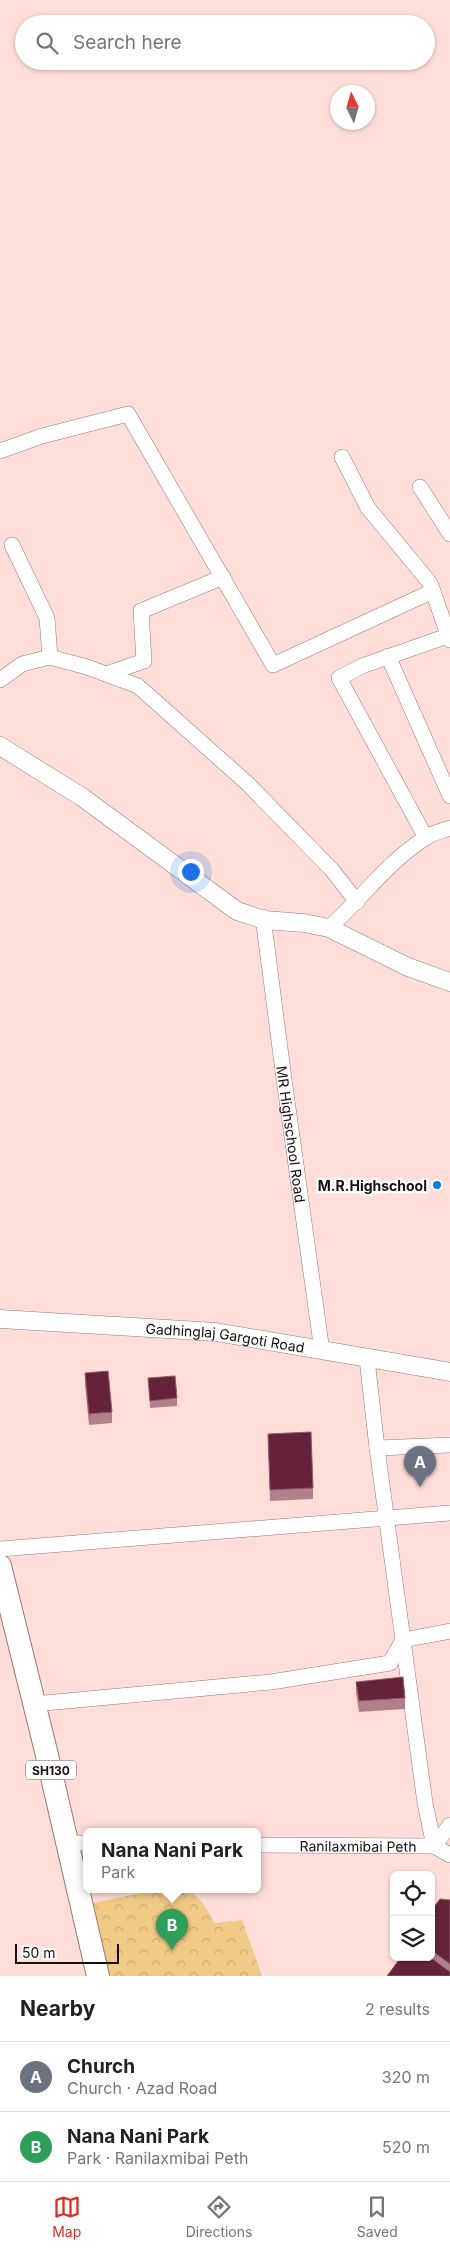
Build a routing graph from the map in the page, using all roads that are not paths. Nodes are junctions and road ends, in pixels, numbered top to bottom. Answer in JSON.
{"nodes":[{"id":1,"x":0,"y":451,"type":"edge"},
{"id":2,"x":342,"y":457,"type":"dead end"},
{"id":3,"x":420,"y":488,"type":"dead end"},
{"id":4,"x":450,"y":534,"type":"edge"},
{"id":5,"x":12,"y":545,"type":"dead end"},
{"id":6,"x":223,"y":577,"type":"junction"},
{"id":7,"x":433,"y":591,"type":"junction"},
{"id":8,"x":444,"y":606,"type":"edge"},
{"id":9,"x":450,"y":637,"type":"edge"},
{"id":10,"x":388,"y":656,"type":"junction"},
{"id":11,"x":50,"y":658,"type":"junction"},
{"id":12,"x":106,"y":674,"type":"junction"},
{"id":13,"x":0,"y":680,"type":"edge"},
{"id":14,"x":0,"y":746,"type":"edge"},
{"id":15,"x":450,"y":796,"type":"edge"},
{"id":16,"x":450,"y":828,"type":"edge"},
{"id":17,"x":426,"y":838,"type":"junction"},
{"id":18,"x":357,"y":902,"type":"junction"},
{"id":19,"x":264,"y":919,"type":"junction"},
{"id":20,"x":329,"y":928,"type":"junction"},
{"id":21,"x":450,"y":982,"type":"edge"},
{"id":22,"x":0,"y":1318,"type":"edge"},
{"id":23,"x":322,"y":1351,"type":"junction"},
{"id":24,"x":368,"y":1359,"type":"junction"},
{"id":25,"x":450,"y":1372,"type":"edge"},
{"id":26,"x":450,"y":1445,"type":"edge"},
{"id":27,"x":377,"y":1448,"type":"junction"},
{"id":28,"x":450,"y":1513,"type":"edge"},
{"id":29,"x":386,"y":1517,"type":"junction"},
{"id":30,"x":0,"y":1550,"type":"edge"},
{"id":31,"x":0,"y":1566,"type":"edge"},
{"id":32,"x":450,"y":1631,"type":"edge"},
{"id":33,"x":403,"y":1640,"type":"junction"},
{"id":34,"x":34,"y":1704,"type":"junction"},
{"id":35,"x":450,"y":1825,"type":"edge"},
{"id":36,"x":77,"y":1843,"type":"edge"},
{"id":37,"x":261,"y":1845,"type":"edge"},
{"id":38,"x":434,"y":1846,"type":"junction"},
{"id":39,"x":450,"y":1855,"type":"edge"},
{"id":40,"x":83,"y":1881,"type":"edge"},
{"id":41,"x":85,"y":1893,"type":"edge"},
{"id":42,"x":98,"y":1976,"type":"edge"}],
"edges":[{"from":1,"to":6,"type":"street"},
{"from":2,"to":7,"type":"street"},
{"from":3,"to":4,"type":"street"},
{"from":5,"to":11,"type":"street"},
{"from":6,"to":7,"type":"street"},
{"from":6,"to":12,"type":"street"},
{"from":7,"to":8,"type":"street"},
{"from":8,"to":9,"type":"street"},
{"from":9,"to":10,"type":"street"},
{"from":10,"to":15,"type":"street"},
{"from":10,"to":17,"type":"street"},
{"from":11,"to":12,"type":"street"},
{"from":11,"to":13,"type":"street"},
{"from":12,"to":18,"type":"street"},
{"from":14,"to":19,"type":"street"},
{"from":16,"to":17,"type":"street"},
{"from":17,"to":18,"type":"street"},
{"from":18,"to":20,"type":"street"},
{"from":19,"to":20,"type":"street"},
{"from":19,"to":23,"type":"street","name":"MR Highschool Road"},
{"from":20,"to":21,"type":"street"},
{"from":22,"to":23,"type":"street","name":"Gadhinglaj Gargoti Road"},
{"from":23,"to":24,"type":"street","name":"Gadhinglaj Gargoti Road"},
{"from":24,"to":25,"type":"street","name":"Gadhinglaj Gargoti Road"},
{"from":24,"to":27,"type":"street"},
{"from":26,"to":27,"type":"street"},
{"from":27,"to":29,"type":"street"},
{"from":28,"to":29,"type":"street"},
{"from":29,"to":30,"type":"street"},
{"from":29,"to":33,"type":"street"},
{"from":31,"to":34,"type":"main road","number":"SH130"},
{"from":32,"to":33,"type":"street"},
{"from":33,"to":34,"type":"street"},
{"from":33,"to":38,"type":"street"},
{"from":34,"to":36,"type":"main road","number":"SH130"},
{"from":35,"to":38,"type":"street","name":"Ranilaxmibai Peth"},
{"from":36,"to":40,"type":"main road","number":"SH130"},
{"from":37,"to":38,"type":"street","name":"Ranilaxmibai Peth"},
{"from":38,"to":39,"type":"street"},
{"from":41,"to":42,"type":"main road","number":"SH130"}]}
